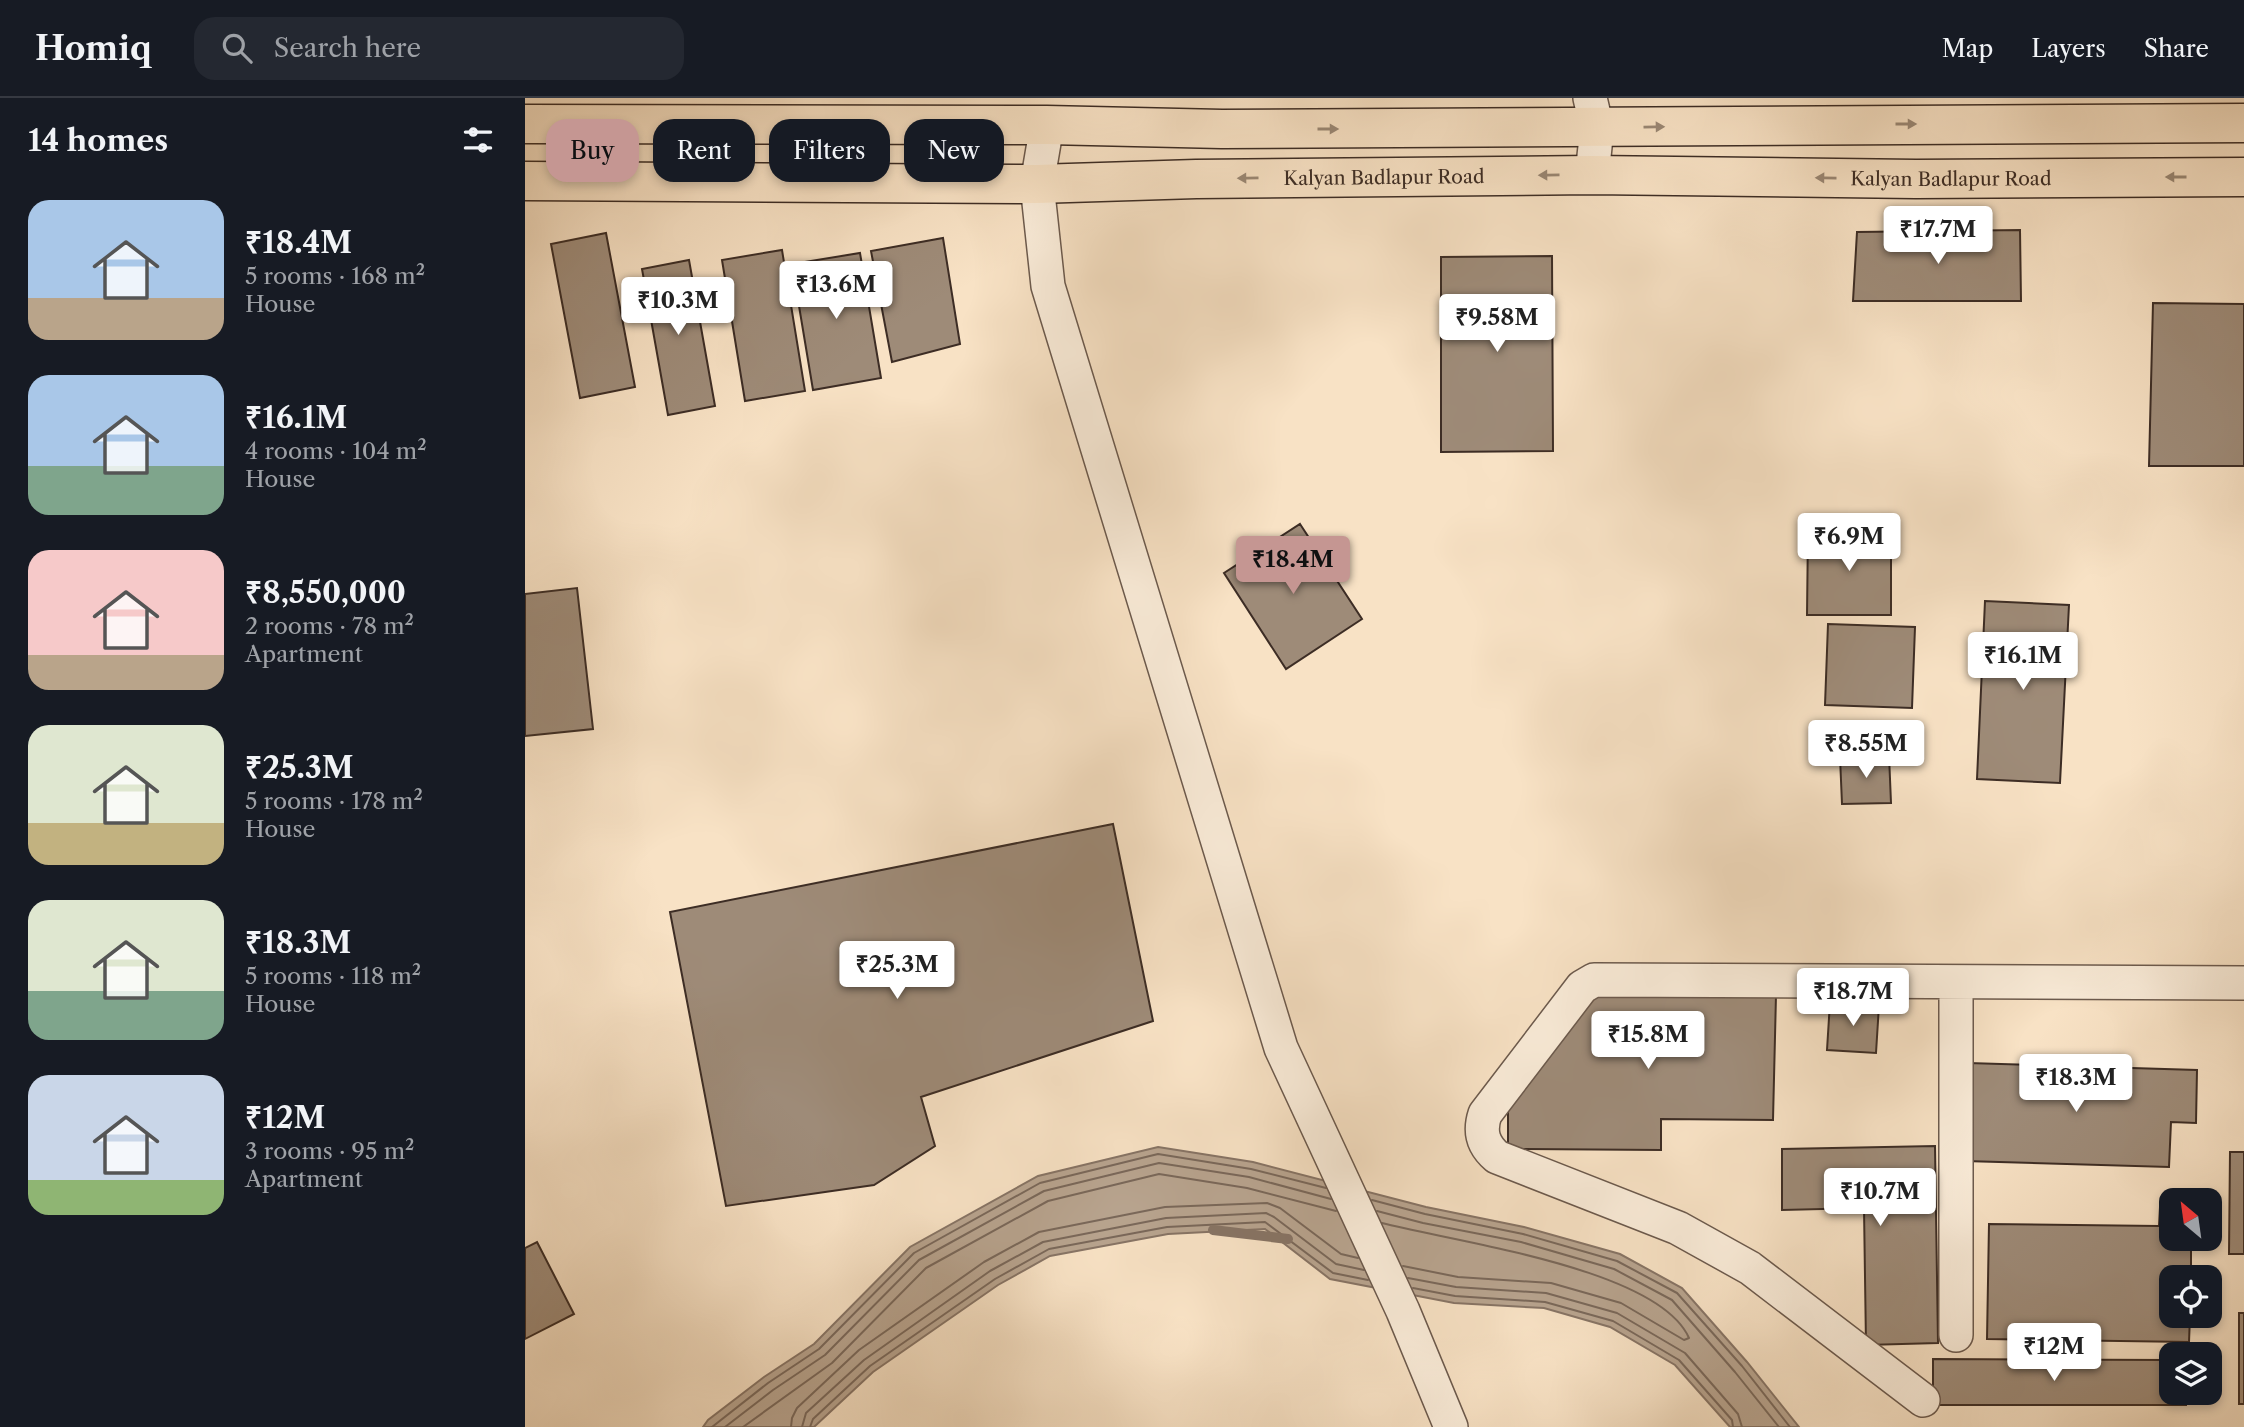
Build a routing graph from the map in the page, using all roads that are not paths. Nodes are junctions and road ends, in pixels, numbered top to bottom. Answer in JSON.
{"nodes":[{"id":1,"x":1593,"y":113,"type":"edge"},
{"id":2,"x":2244,"y":122,"type":"edge"},
{"id":3,"x":525,"y":124,"type":"edge"},
{"id":4,"x":1047,"y":125,"type":"junction"},
{"id":5,"x":1591,"y":175,"type":"junction"},
{"id":6,"x":2244,"y":177,"type":"edge"},
{"id":7,"x":525,"y":181,"type":"edge"},
{"id":8,"x":1037,"y":184,"type":"junction"},
{"id":9,"x":1956,"y":982,"type":"junction"},
{"id":10,"x":2244,"y":983,"type":"edge"},
{"id":11,"x":1956,"y":1335,"type":"dead end"},
{"id":12,"x":1923,"y":1400,"type":"dead end"},
{"id":13,"x":1451,"y":1427,"type":"edge"}],
"edges":[{"from":1,"to":2,"type":"main road","one_way":true},
{"from":4,"to":1,"type":"main road","one_way":true},
{"from":1,"to":5,"type":"street"},
{"from":3,"to":4,"type":"main road"},
{"from":4,"to":8,"type":"street"},
{"from":6,"to":5,"type":"main road","name":"Kalyan Badlapur Road","one_way":true},
{"from":5,"to":8,"type":"main road","name":"Kalyan Badlapur Road","one_way":true},
{"from":7,"to":8,"type":"main road","name":"Kalyan Badlapur Road"},
{"from":8,"to":13,"type":"street"},
{"from":9,"to":10,"type":"street"},
{"from":9,"to":11,"type":"street"},
{"from":9,"to":12,"type":"street"}]}
